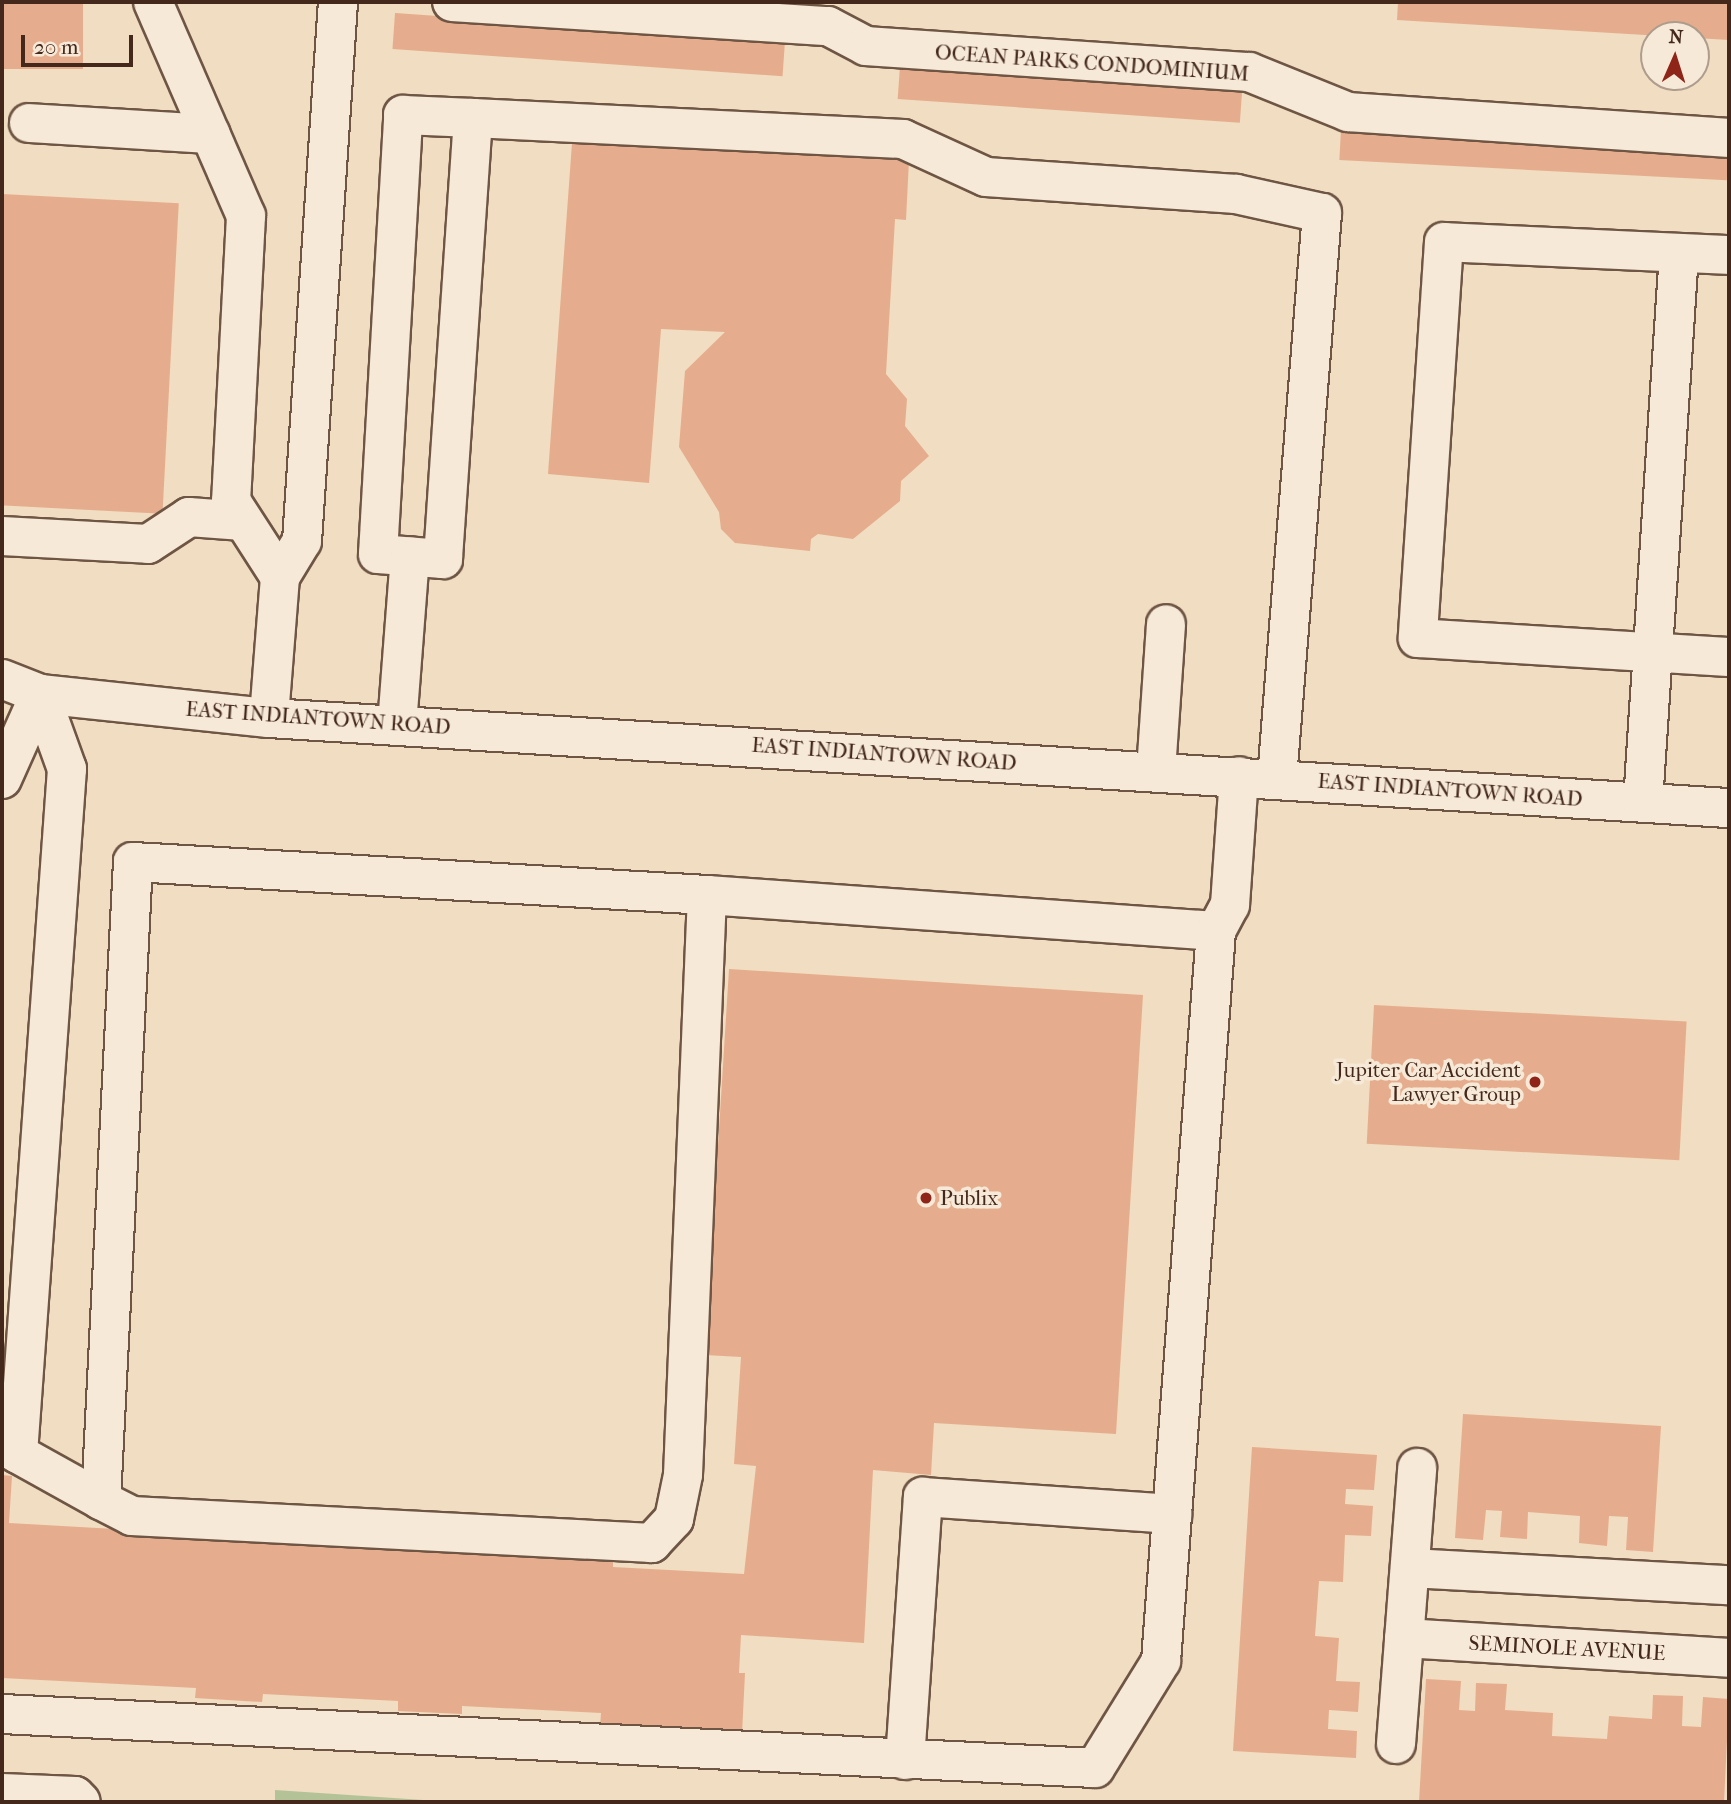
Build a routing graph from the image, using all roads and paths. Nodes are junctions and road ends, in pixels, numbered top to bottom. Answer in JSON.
{"nodes":[{"id":1,"x":153,"y":2,"type":"edge"},
{"id":2,"x":338,"y":2,"type":"edge"},
{"id":3,"x":452,"y":2,"type":"edge"},
{"id":4,"x":473,"y":118,"type":"junction"},
{"id":5,"x":29,"y":123,"type":"dead end"},
{"id":6,"x":211,"y":134,"type":"junction"},
{"id":7,"x":1729,"y":138,"type":"edge"},
{"id":8,"x":1679,"y":253,"type":"junction"},
{"id":9,"x":1729,"y":255,"type":"edge"},
{"id":10,"x":243,"y":521,"type":"junction"},
{"id":11,"x":2,"y":536,"type":"edge"},
{"id":12,"x":410,"y":556,"type":"junction"},
{"id":13,"x":280,"y":577,"type":"junction"},
{"id":14,"x":1166,"y":624,"type":"dead end"},
{"id":15,"x":1653,"y":653,"type":"junction"},
{"id":16,"x":1729,"y":657,"type":"edge"},
{"id":17,"x":2,"y":679,"type":"edge"},
{"id":18,"x":40,"y":694,"type":"junction"},
{"id":19,"x":2,"y":708,"type":"edge"},
{"id":20,"x":269,"y":718,"type":"junction"},
{"id":21,"x":397,"y":724,"type":"junction"},
{"id":22,"x":1156,"y":771,"type":"junction"},
{"id":23,"x":1238,"y":776,"type":"junction"},
{"id":24,"x":2,"y":779,"type":"edge"},
{"id":25,"x":1277,"y":779,"type":"junction"},
{"id":26,"x":1643,"y":802,"type":"junction"},
{"id":27,"x":1729,"y":808,"type":"edge"},
{"id":28,"x":708,"y":895,"type":"junction"},
{"id":29,"x":1216,"y":931,"type":"junction"},
{"id":30,"x":10,"y":1450,"type":"edge"},
{"id":31,"x":1417,"y":1468,"type":"dead end"},
{"id":32,"x":101,"y":1500,"type":"junction"},
{"id":33,"x":1172,"y":1514,"type":"junction"},
{"id":34,"x":1410,"y":1568,"type":"junction"},
{"id":35,"x":1729,"y":1586,"type":"edge"},
{"id":36,"x":1404,"y":1638,"type":"junction"},
{"id":37,"x":1729,"y":1658,"type":"edge"},
{"id":38,"x":2,"y":1714,"type":"edge"},
{"id":39,"x":1396,"y":1744,"type":"dead end"},
{"id":40,"x":905,"y":1760,"type":"junction"},
{"id":41,"x":2,"y":1793,"type":"edge"},
{"id":42,"x":81,"y":1802,"type":"edge"}],
"edges":[{"from":1,"to":6,"type":"street"},
{"from":2,"to":13,"type":"street"},
{"from":3,"to":7,"type":"street","name":"OCEAN PARKS CONDOMINIUM"},
{"from":4,"to":12,"type":"street"},
{"from":4,"to":12,"type":"street"},
{"from":4,"to":25,"type":"street"},
{"from":5,"to":6,"type":"street"},
{"from":6,"to":10,"type":"street"},
{"from":8,"to":9,"type":"street"},
{"from":8,"to":15,"type":"street"},
{"from":8,"to":15,"type":"street"},
{"from":10,"to":11,"type":"street"},
{"from":10,"to":13,"type":"street"},
{"from":12,"to":21,"type":"street"},
{"from":13,"to":20,"type":"street"},
{"from":14,"to":22,"type":"street"},
{"from":15,"to":16,"type":"street"},
{"from":15,"to":26,"type":"street"},
{"from":17,"to":18,"type":"street","name":"EAST INDIANTOWN ROAD"},
{"from":18,"to":19,"type":"street","name":"EAST INDIANTOWN ROAD"},
{"from":18,"to":20,"type":"street","name":"EAST INDIANTOWN ROAD"},
{"from":18,"to":24,"type":"street"},
{"from":18,"to":30,"type":"street"},
{"from":20,"to":21,"type":"street","name":"EAST INDIANTOWN ROAD"},
{"from":21,"to":22,"type":"street","name":"EAST INDIANTOWN ROAD"},
{"from":22,"to":23,"type":"street","name":"EAST INDIANTOWN ROAD"},
{"from":23,"to":25,"type":"street","name":"EAST INDIANTOWN ROAD"},
{"from":23,"to":29,"type":"street"},
{"from":25,"to":26,"type":"street","name":"EAST INDIANTOWN ROAD"},
{"from":26,"to":27,"type":"street","name":"EAST INDIANTOWN ROAD"},
{"from":28,"to":29,"type":"street"},
{"from":28,"to":32,"type":"street"},
{"from":28,"to":32,"type":"street"},
{"from":29,"to":33,"type":"street"},
{"from":30,"to":32,"type":"street"},
{"from":31,"to":34,"type":"street"},
{"from":33,"to":40,"type":"street"},
{"from":33,"to":40,"type":"street"},
{"from":34,"to":35,"type":"street"},
{"from":34,"to":36,"type":"street"},
{"from":36,"to":37,"type":"street","name":"SEMINOLE AVENUE"},
{"from":36,"to":39,"type":"street"},
{"from":38,"to":40,"type":"street"},
{"from":41,"to":42,"type":"street"}]}
